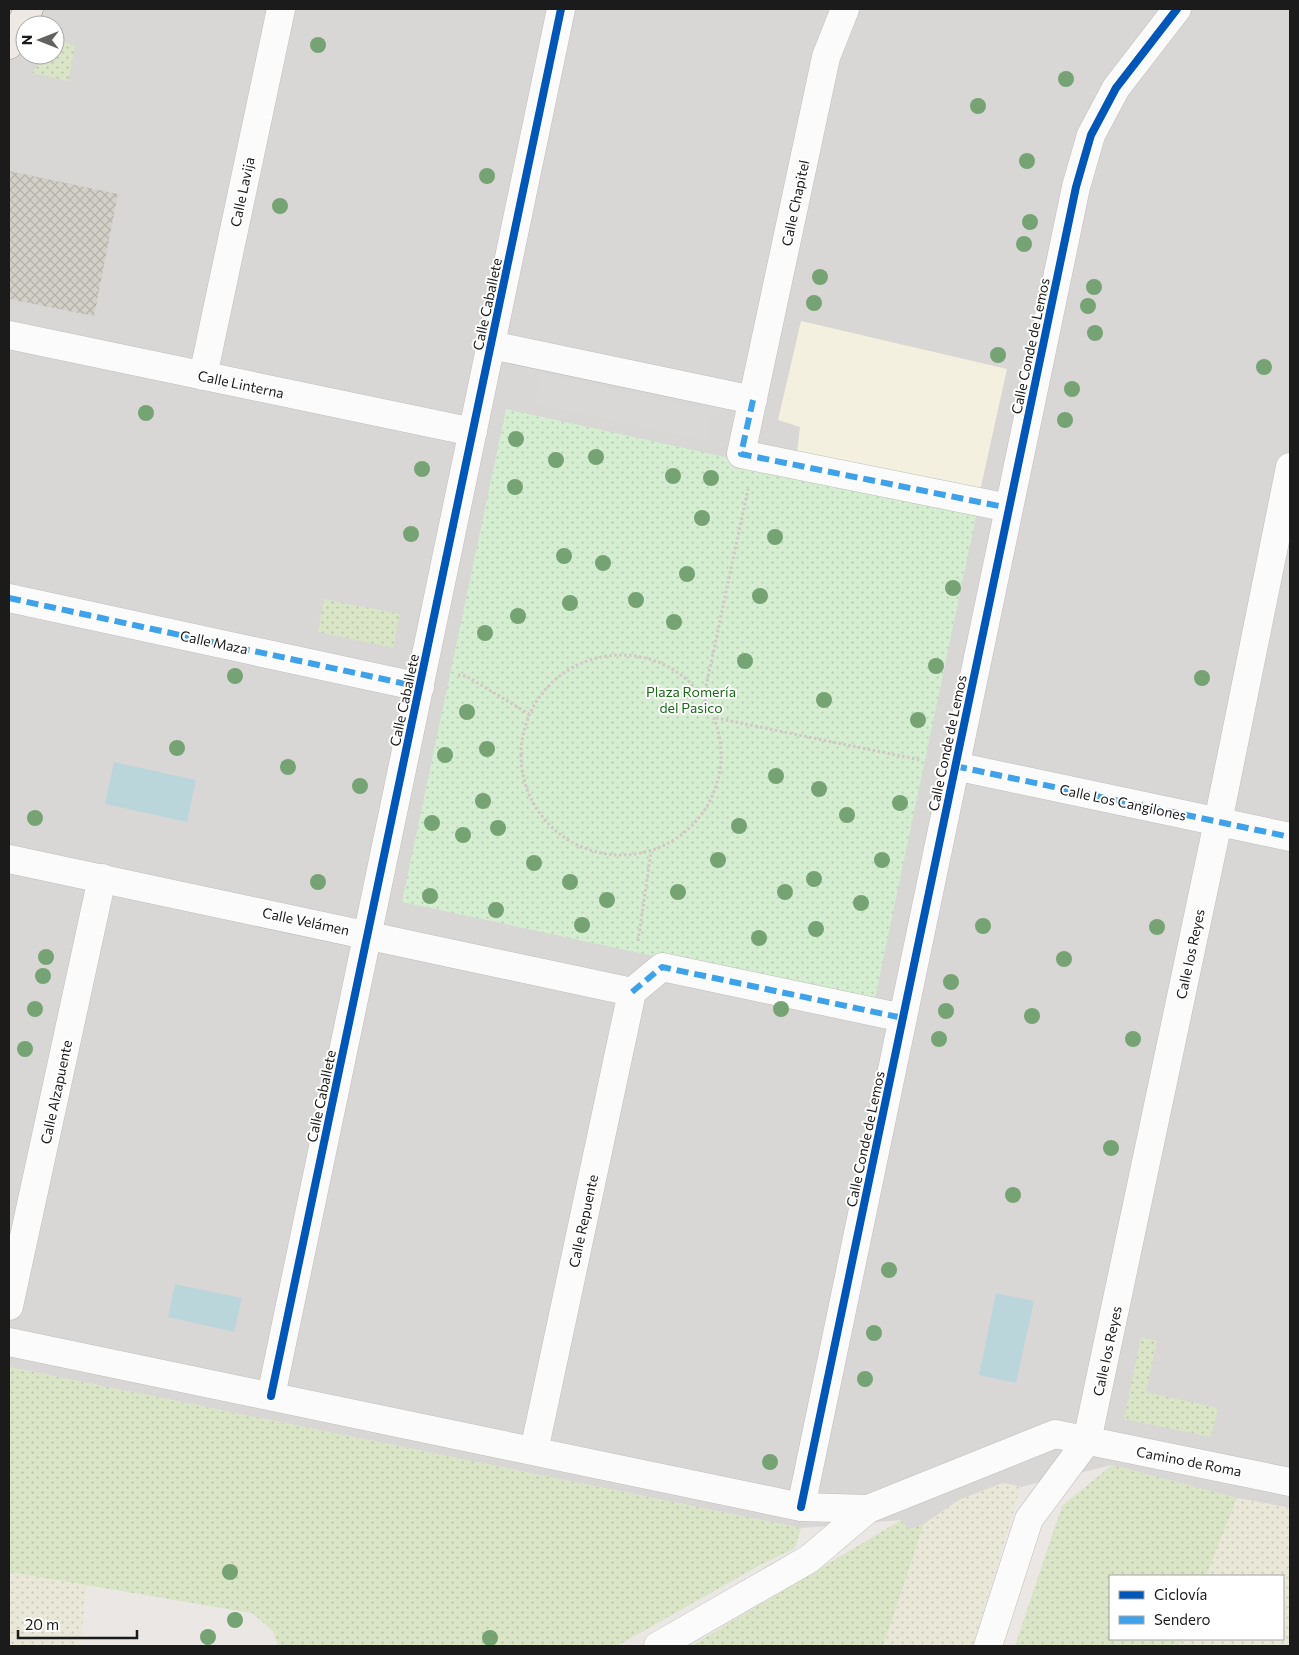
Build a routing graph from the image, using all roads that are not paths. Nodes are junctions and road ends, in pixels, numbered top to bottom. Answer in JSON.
{"nodes":[{"id":1,"x":29,"y":9,"type":"edge"},
{"id":2,"x":281,"y":9,"type":"edge"},
{"id":3,"x":561,"y":9,"type":"edge"},
{"id":4,"x":845,"y":9,"type":"edge"},
{"id":5,"x":1177,"y":9,"type":"edge"},
{"id":6,"x":9,"y":45,"type":"edge"},
{"id":7,"x":9,"y":335,"type":"edge"},
{"id":8,"x":491,"y":345,"type":"junction"},
{"id":9,"x":203,"y":376,"type":"junction"},
{"id":10,"x":753,"y":400,"type":"junction"},
{"id":11,"x":473,"y":432,"type":"junction"},
{"id":12,"x":1290,"y":468,"type":"edge"},
{"id":13,"x":1009,"y":508,"type":"junction"},
{"id":14,"x":9,"y":598,"type":"edge"},
{"id":15,"x":420,"y":687,"type":"junction"},
{"id":16,"x":955,"y":766,"type":"junction"},
{"id":17,"x":1218,"y":822,"type":"junction"},
{"id":18,"x":1290,"y":837,"type":"edge"},
{"id":19,"x":9,"y":859,"type":"edge"},
{"id":20,"x":102,"y":878,"type":"junction"},
{"id":21,"x":368,"y":934,"type":"junction"},
{"id":22,"x":632,"y":992,"type":"junction"},
{"id":23,"x":903,"y":1018,"type":"junction"},
{"id":24,"x":9,"y":1306,"type":"edge"},
{"id":25,"x":9,"y":1342,"type":"edge"},
{"id":26,"x":271,"y":1396,"type":"junction"},
{"id":27,"x":1088,"y":1441,"type":"junction"},
{"id":28,"x":534,"y":1451,"type":"junction"},
{"id":29,"x":1290,"y":1482,"type":"edge"},
{"id":30,"x":801,"y":1507,"type":"junction"},
{"id":31,"x":868,"y":1509,"type":"junction"},
{"id":32,"x":658,"y":1646,"type":"edge"},
{"id":33,"x":988,"y":1646,"type":"edge"}],
"edges":[{"from":1,"to":6,"type":"main road"},
{"from":2,"to":9,"type":"street","name":"Calle Lavija"},
{"from":3,"to":8,"type":"street","name":"Calle Caballete"},
{"from":4,"to":10,"type":"street","name":"Calle Chapitel"},
{"from":5,"to":13,"type":"street","name":"Calle Conde de Lemos"},
{"from":7,"to":9,"type":"street","name":"Calle Linterna"},
{"from":8,"to":10,"type":"street"},
{"from":8,"to":11,"type":"street","name":"Calle Caballete"},
{"from":9,"to":11,"type":"street","name":"Calle Linterna"},
{"from":10,"to":13,"type":"street","name":"Calle Chapitel"},
{"from":11,"to":15,"type":"street","name":"Calle Caballete"},
{"from":12,"to":17,"type":"street","name":"Calle los Reyes"},
{"from":13,"to":16,"type":"street","name":"Calle Conde de Lemos"},
{"from":14,"to":15,"type":"street","name":"Calle Maza"},
{"from":15,"to":21,"type":"street","name":"Calle Caballete"},
{"from":16,"to":17,"type":"street","name":"Calle Los Cangilones"},
{"from":16,"to":23,"type":"street","name":"Calle Conde de Lemos"},
{"from":17,"to":18,"type":"street","name":"Calle Los Cangilones"},
{"from":17,"to":27,"type":"street","name":"Calle los Reyes"},
{"from":19,"to":20,"type":"street","name":"Calle Velámen"},
{"from":20,"to":21,"type":"street","name":"Calle Velámen"},
{"from":20,"to":24,"type":"street","name":"Calle Alzapuente"},
{"from":21,"to":22,"type":"street","name":"Calle Velámen"},
{"from":21,"to":26,"type":"street","name":"Calle Caballete"},
{"from":22,"to":23,"type":"street"},
{"from":22,"to":28,"type":"street","name":"Calle Repuente"},
{"from":23,"to":30,"type":"street","name":"Calle Conde de Lemos"},
{"from":25,"to":26,"type":"street"},
{"from":26,"to":28,"type":"street"},
{"from":27,"to":29,"type":"street","name":"Camino de Roma"},
{"from":27,"to":31,"type":"street","name":"Camino de Roma"},
{"from":27,"to":33,"type":"street"},
{"from":28,"to":30,"type":"street"},
{"from":30,"to":31,"type":"street"},
{"from":31,"to":32,"type":"street"}]}
